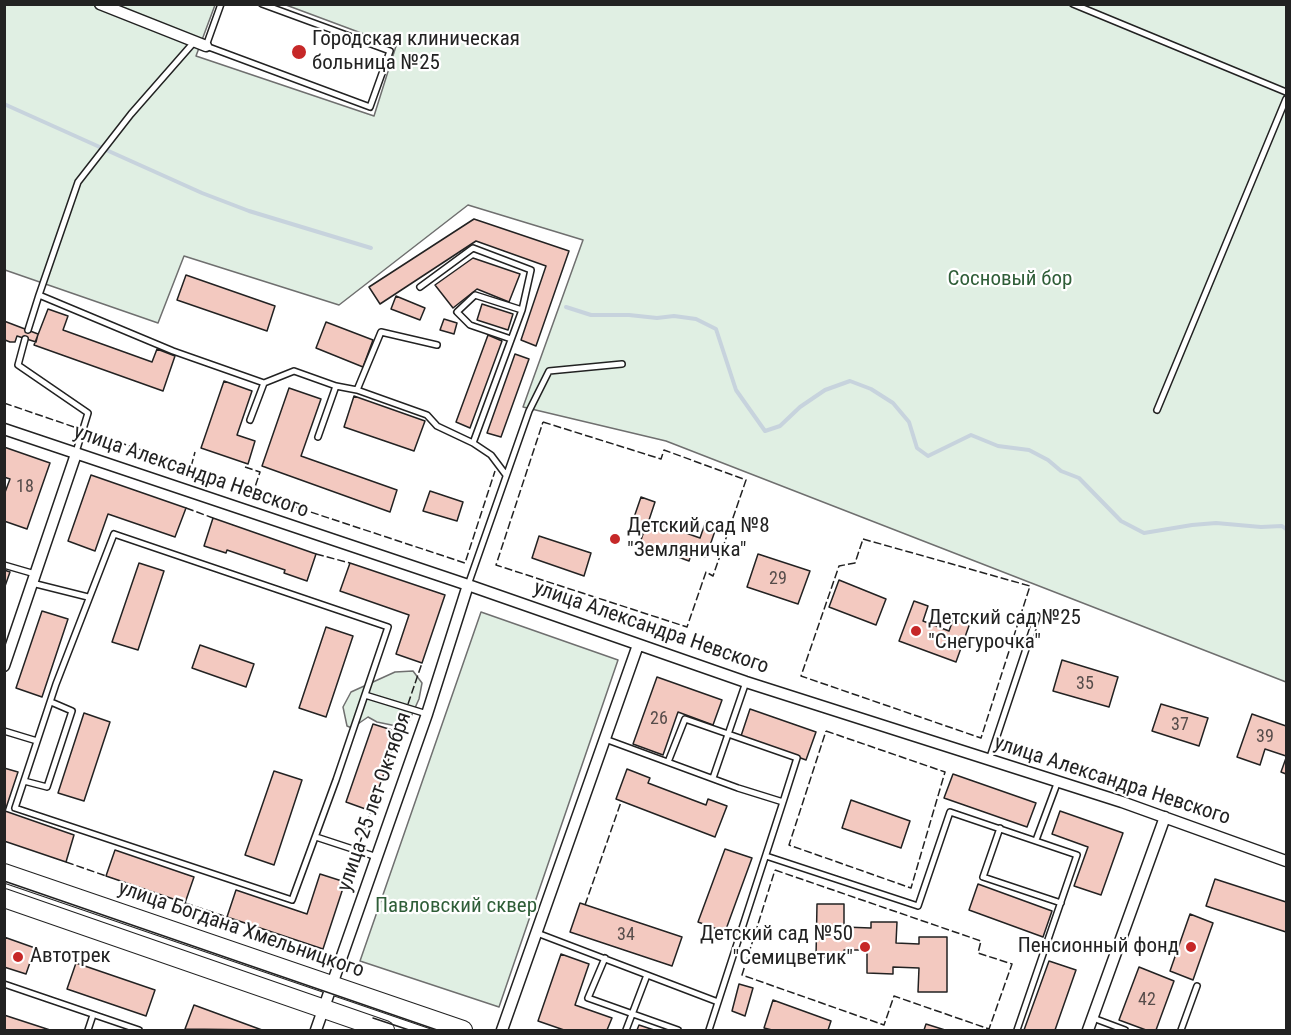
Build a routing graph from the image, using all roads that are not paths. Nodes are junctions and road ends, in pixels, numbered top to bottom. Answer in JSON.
{"nodes":[{"id":1,"x":100,"y":4,"type":"edge"},
{"id":2,"x":221,"y":4,"type":"edge"},
{"id":3,"x":262,"y":4,"type":"edge"},
{"id":4,"x":1073,"y":4,"type":"edge"},
{"id":5,"x":195,"y":41,"type":"junction"},
{"id":6,"x":206,"y":46,"type":"junction"},
{"id":7,"x":1287,"y":92,"type":"edge"},
{"id":8,"x":1287,"y":99,"type":"edge"},
{"id":9,"x":420,"y":287,"type":"dead end"},
{"id":10,"x":39,"y":295,"type":"junction"},
{"id":11,"x":522,"y":310,"type":"junction"},
{"id":12,"x":28,"y":330,"type":"dead end"},
{"id":13,"x":25,"y":339,"type":"dead end"},
{"id":14,"x":511,"y":339,"type":"junction"},
{"id":15,"x":436,"y":345,"type":"dead end"},
{"id":16,"x":622,"y":364,"type":"dead end"},
{"id":17,"x":264,"y":383,"type":"junction"},
{"id":18,"x":336,"y":386,"type":"junction"},
{"id":19,"x":357,"y":390,"type":"junction"},
{"id":20,"x":1157,"y":410,"type":"dead end"},
{"id":21,"x":250,"y":420,"type":"dead end"},
{"id":22,"x":4,"y":429,"type":"edge"},
{"id":23,"x":318,"y":437,"type":"dead end"},
{"id":24,"x":473,"y":443,"type":"junction"},
{"id":25,"x":76,"y":454,"type":"junction"},
{"id":26,"x":507,"y":475,"type":"junction"},
{"id":27,"x":4,"y":565,"type":"edge"},
{"id":28,"x":34,"y":579,"type":"junction"},
{"id":29,"x":468,"y":585,"type":"junction"},
{"id":30,"x":88,"y":597,"type":"junction"},
{"id":31,"x":1037,"y":616,"type":"dead end"},
{"id":32,"x":638,"y":645,"type":"junction"},
{"id":33,"x":4,"y":666,"type":"edge"},
{"id":34,"x":746,"y":682,"type":"junction"},
{"id":35,"x":364,"y":695,"type":"junction"},
{"id":36,"x":51,"y":702,"type":"junction"},
{"id":37,"x":427,"y":714,"type":"junction"},
{"id":38,"x":4,"y":731,"type":"edge"},
{"id":39,"x":728,"y":734,"type":"junction"},
{"id":40,"x":604,"y":738,"type":"junction"},
{"id":41,"x":36,"y":741,"type":"junction"},
{"id":42,"x":988,"y":760,"type":"junction"},
{"id":43,"x":668,"y":762,"type":"junction"},
{"id":44,"x":713,"y":778,"type":"junction"},
{"id":45,"x":24,"y":781,"type":"junction"},
{"id":46,"x":1058,"y":781,"type":"junction"},
{"id":47,"x":783,"y":802,"type":"junction"},
{"id":48,"x":1165,"y":817,"type":"junction"},
{"id":49,"x":1000,"y":828,"type":"junction"},
{"id":50,"x":316,"y":837,"type":"junction"},
{"id":51,"x":1036,"y":840,"type":"junction"},
{"id":52,"x":766,"y":856,"type":"junction"},
{"id":53,"x":377,"y":857,"type":"junction"},
{"id":54,"x":1287,"y":861,"type":"edge"},
{"id":55,"x":4,"y":873,"type":"edge"},
{"id":56,"x":4,"y":898,"type":"edge"},
{"id":57,"x":1061,"y":903,"type":"junction"},
{"id":58,"x":536,"y":932,"type":"junction"},
{"id":59,"x":605,"y":958,"type":"junction"},
{"id":60,"x":647,"y":975,"type":"junction"},
{"id":61,"x":4,"y":984,"type":"edge"},
{"id":62,"x":331,"y":985,"type":"junction"},
{"id":63,"x":1197,"y":986,"type":"dead end"},
{"id":64,"x":718,"y":1002,"type":"junction"},
{"id":65,"x":323,"y":1009,"type":"junction"},
{"id":66,"x":632,"y":1014,"type":"junction"},
{"id":67,"x":93,"y":1015,"type":"junction"},
{"id":68,"x":1092,"y":1018,"type":"junction"},
{"id":69,"x":88,"y":1030,"type":"edge"},
{"id":70,"x":139,"y":1030,"type":"edge"},
{"id":71,"x":316,"y":1030,"type":"edge"},
{"id":72,"x":385,"y":1030,"type":"edge"},
{"id":73,"x":463,"y":1030,"type":"edge"},
{"id":74,"x":502,"y":1030,"type":"edge"},
{"id":75,"x":626,"y":1030,"type":"edge"},
{"id":76,"x":678,"y":1030,"type":"edge"},
{"id":77,"x":709,"y":1030,"type":"edge"},
{"id":78,"x":1017,"y":1030,"type":"edge"},
{"id":79,"x":1088,"y":1030,"type":"edge"},
{"id":80,"x":1125,"y":1030,"type":"edge"},
{"id":81,"x":1181,"y":1030,"type":"edge"}],
"edges":[{"from":1,"to":5,"type":"street"},
{"from":2,"to":6,"type":"lane"},
{"from":3,"to":6,"type":"lane"},
{"from":4,"to":7,"type":"lane"},
{"from":5,"to":6,"type":"street"},
{"from":5,"to":10,"type":"lane"},
{"from":8,"to":20,"type":"lane"},
{"from":9,"to":11,"type":"lane"},
{"from":10,"to":12,"type":"lane"},
{"from":10,"to":17,"type":"lane"},
{"from":11,"to":14,"type":"lane"},
{"from":11,"to":14,"type":"lane"},
{"from":13,"to":25,"type":"lane"},
{"from":14,"to":24,"type":"lane"},
{"from":15,"to":19,"type":"lane"},
{"from":16,"to":26,"type":"lane"},
{"from":17,"to":18,"type":"lane"},
{"from":17,"to":21,"type":"lane"},
{"from":18,"to":19,"type":"lane"},
{"from":18,"to":23,"type":"lane"},
{"from":19,"to":24,"type":"lane"},
{"from":22,"to":25,"type":"street","name":"улица Александра Невского"},
{"from":24,"to":26,"type":"lane"},
{"from":25,"to":28,"type":"street"},
{"from":25,"to":29,"type":"street","name":"улица Александра Невского"},
{"from":26,"to":29,"type":"lane"},
{"from":27,"to":28,"type":"lane"},
{"from":28,"to":30,"type":"lane"},
{"from":28,"to":33,"type":"street"},
{"from":29,"to":32,"type":"street","name":"улица Александра Невского"},
{"from":29,"to":37,"type":"street","name":"улица 25 лет Октября"},
{"from":30,"to":35,"type":"lane"},
{"from":30,"to":36,"type":"lane"},
{"from":31,"to":42,"type":"lane"},
{"from":32,"to":34,"type":"street","name":"улица Александра Невского"},
{"from":32,"to":40,"type":"street"},
{"from":34,"to":39,"type":"lane"},
{"from":34,"to":42,"type":"street","name":"улица Александра Невского"},
{"from":35,"to":37,"type":"lane"},
{"from":35,"to":50,"type":"lane"},
{"from":36,"to":41,"type":"lane"},
{"from":36,"to":45,"type":"lane"},
{"from":37,"to":53,"type":"street","name":"улица 25 лет Октября"},
{"from":38,"to":41,"type":"lane"},
{"from":39,"to":43,"type":"lane"},
{"from":39,"to":44,"type":"lane"},
{"from":39,"to":47,"type":"lane"},
{"from":40,"to":43,"type":"lane"},
{"from":40,"to":58,"type":"street"},
{"from":41,"to":45,"type":"lane"},
{"from":42,"to":46,"type":"street","name":"улица Александра Невского"},
{"from":43,"to":44,"type":"lane"},
{"from":44,"to":47,"type":"lane"},
{"from":45,"to":50,"type":"lane"},
{"from":46,"to":48,"type":"street","name":"улица Александра Невского"},
{"from":46,"to":51,"type":"lane"},
{"from":47,"to":52,"type":"lane"},
{"from":48,"to":54,"type":"street","name":"улица Александра Невского"},
{"from":48,"to":68,"type":"street"},
{"from":49,"to":51,"type":"lane"},
{"from":49,"to":52,"type":"lane"},
{"from":49,"to":57,"type":"lane"},
{"from":50,"to":53,"type":"lane"},
{"from":51,"to":57,"type":"lane"},
{"from":52,"to":64,"type":"lane"},
{"from":53,"to":62,"type":"street","name":"улица 25 лет Октября"},
{"from":55,"to":62,"type":"highway","name":"улица Богдана Хмельницкого"},
{"from":56,"to":65,"type":"highway"},
{"from":57,"to":78,"type":"lane"},
{"from":58,"to":59,"type":"lane"},
{"from":58,"to":74,"type":"street"},
{"from":59,"to":60,"type":"lane"},
{"from":59,"to":66,"type":"lane"},
{"from":60,"to":64,"type":"lane"},
{"from":60,"to":66,"type":"lane"},
{"from":61,"to":67,"type":"lane"},
{"from":62,"to":65,"type":"street","name":"улица 25 лет Октября"},
{"from":62,"to":73,"type":"highway","name":"улица Богдана Хмельницкого"},
{"from":63,"to":81,"type":"lane"},
{"from":64,"to":77,"type":"lane"},
{"from":65,"to":71,"type":"street","name":"улица 25 лет Октября"},
{"from":65,"to":72,"type":"highway"},
{"from":66,"to":75,"type":"lane"},
{"from":66,"to":76,"type":"lane"},
{"from":67,"to":69,"type":"lane"},
{"from":67,"to":70,"type":"lane"},
{"from":68,"to":79,"type":"street"},
{"from":68,"to":80,"type":"lane"}]}
